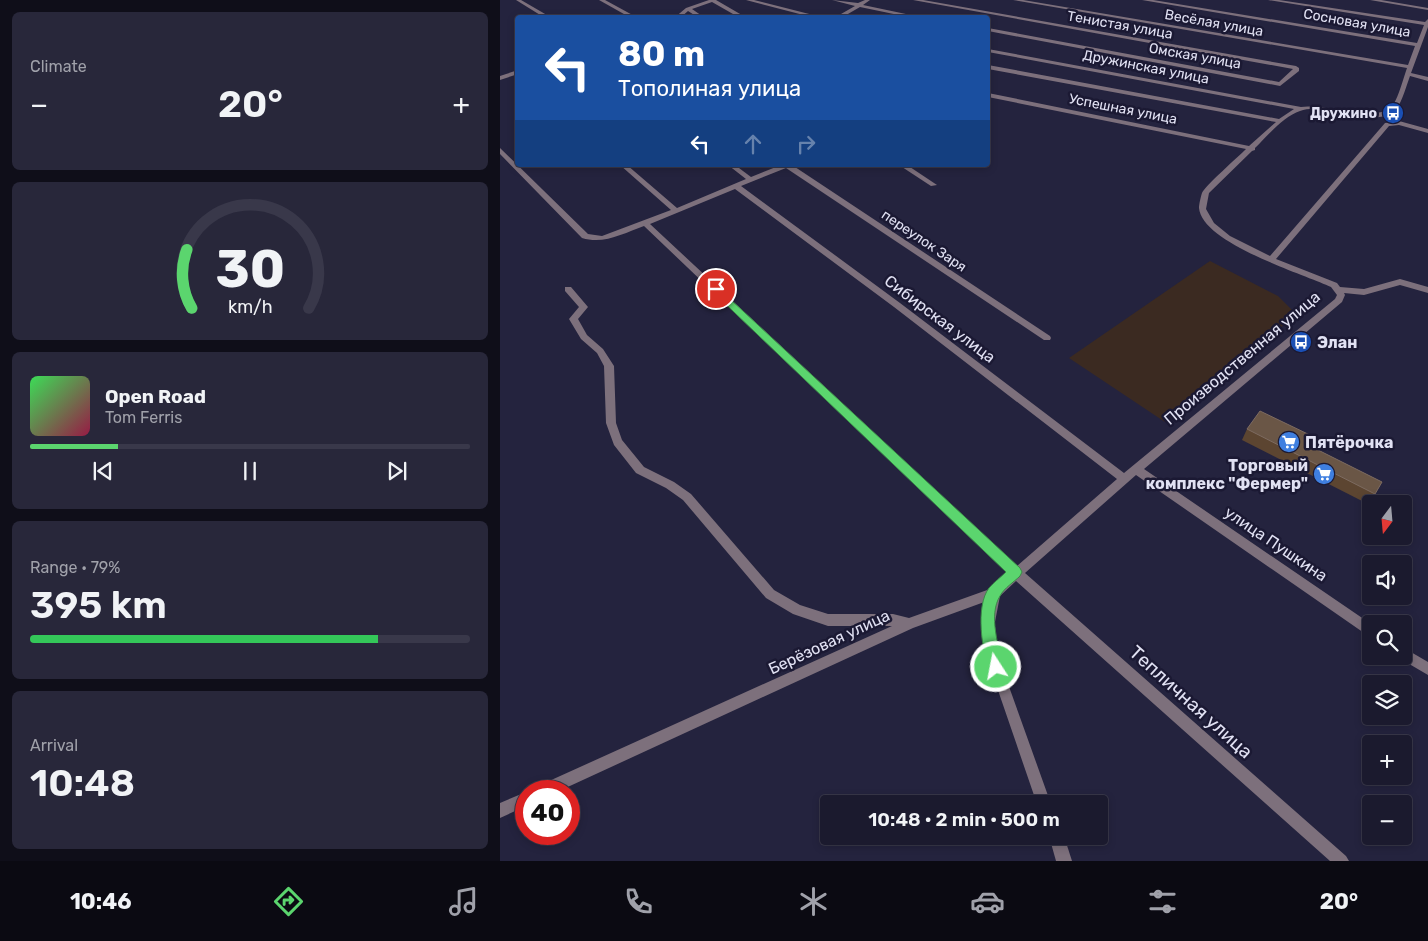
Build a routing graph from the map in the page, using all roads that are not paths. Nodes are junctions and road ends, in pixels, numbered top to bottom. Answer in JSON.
{"nodes":[{"id":1,"x":518,"y":0,"type":"edge"},
{"id":2,"x":601,"y":0,"type":"edge"},
{"id":3,"x":714,"y":0,"type":"edge"},
{"id":4,"x":748,"y":0,"type":"edge"},
{"id":5,"x":834,"y":0,"type":"edge"},
{"id":6,"x":868,"y":0,"type":"edge"},
{"id":7,"x":915,"y":0,"type":"edge"},
{"id":8,"x":1015,"y":0,"type":"edge"},
{"id":9,"x":1144,"y":0,"type":"edge"},
{"id":10,"x":1270,"y":0,"type":"edge"},
{"id":11,"x":1372,"y":0,"type":"edge"},
{"id":12,"x":858,"y":5,"type":"junction"},
{"id":13,"x":688,"y":9,"type":"junction"},
{"id":14,"x":1428,"y":9,"type":"edge"},
{"id":15,"x":545,"y":15,"type":"edge"},
{"id":16,"x":630,"y":15,"type":"edge"},
{"id":17,"x":680,"y":15,"type":"edge"},
{"id":18,"x":698,"y":15,"type":"edge"},
{"id":19,"x":740,"y":15,"type":"edge"},
{"id":20,"x":811,"y":15,"type":"edge"},
{"id":21,"x":841,"y":15,"type":"edge"},
{"id":22,"x":908,"y":15,"type":"edge"},
{"id":23,"x":1427,"y":22,"type":"edge"},
{"id":24,"x":990,"y":29,"type":"edge"},
{"id":25,"x":1418,"y":45,"type":"junction"},
{"id":26,"x":990,"y":50,"type":"edge"},
{"id":27,"x":990,"y":67,"type":"edge"},
{"id":28,"x":1409,"y":71,"type":"junction"},
{"id":29,"x":515,"y":73,"type":"edge"},
{"id":30,"x":500,"y":78,"type":"edge"},
{"id":31,"x":1428,"y":79,"type":"edge"},
{"id":32,"x":1280,"y":84,"type":"junction"},
{"id":33,"x":990,"y":95,"type":"edge"},
{"id":34,"x":1284,"y":99,"type":"junction"},
{"id":35,"x":1299,"y":108,"type":"junction"},
{"id":36,"x":1281,"y":121,"type":"junction"},
{"id":37,"x":1428,"y":130,"type":"edge"},
{"id":38,"x":1253,"y":148,"type":"junction"},
{"id":39,"x":500,"y":150,"type":"edge"},
{"id":40,"x":515,"y":165,"type":"edge"},
{"id":41,"x":517,"y":167,"type":"edge"},
{"id":42,"x":625,"y":167,"type":"edge"},
{"id":43,"x":734,"y":167,"type":"edge"},
{"id":44,"x":782,"y":167,"type":"edge"},
{"id":45,"x":790,"y":167,"type":"edge"},
{"id":46,"x":905,"y":167,"type":"edge"},
{"id":47,"x":751,"y":180,"type":"junction"},
{"id":48,"x":933,"y":185,"type":"dead end"},
{"id":49,"x":736,"y":186,"type":"junction"},
{"id":50,"x":675,"y":210,"type":"junction"},
{"id":51,"x":645,"y":223,"type":"junction"},
{"id":52,"x":1272,"y":259,"type":"junction"},
{"id":53,"x":1428,"y":280,"type":"edge"},
{"id":54,"x":568,"y":289,"type":"dead end"},
{"id":55,"x":1426,"y":289,"type":"edge"},
{"id":56,"x":1339,"y":290,"type":"junction"},
{"id":57,"x":1047,"y":338,"type":"dead end"},
{"id":58,"x":1136,"y":469,"type":"junction"},
{"id":59,"x":1124,"y":479,"type":"junction"},
{"id":60,"x":1015,"y":572,"type":"junction"},
{"id":61,"x":994,"y":593,"type":"junction"},
{"id":62,"x":909,"y":624,"type":"junction"},
{"id":63,"x":1362,"y":624,"type":"edge"},
{"id":64,"x":1412,"y":659,"type":"edge"},
{"id":65,"x":1428,"y":669,"type":"edge"},
{"id":66,"x":568,"y":780,"type":"edge"},
{"id":67,"x":1041,"y":795,"type":"edge"},
{"id":68,"x":515,"y":804,"type":"edge"},
{"id":69,"x":500,"y":811,"type":"edge"},
{"id":70,"x":1059,"y":845,"type":"edge"},
{"id":71,"x":1064,"y":861,"type":"edge"},
{"id":72,"x":1341,"y":861,"type":"edge"}],
"edges":[{"from":1,"to":15,"type":"street"},
{"from":2,"to":16,"type":"street"},
{"from":3,"to":13,"type":"street"},
{"from":3,"to":19,"type":"street"},
{"from":4,"to":20,"type":"street"},
{"from":5,"to":12,"type":"street"},
{"from":6,"to":12,"type":"street"},
{"from":7,"to":32,"type":"street","name":"Тенистая улица"},
{"from":8,"to":28,"type":"street","name":"Весёлая улица"},
{"from":9,"to":25,"type":"street","name":"Сосновая улица"},
{"from":10,"to":23,"type":"street"},
{"from":11,"to":14,"type":"street"},
{"from":12,"to":21,"type":"street"},
{"from":12,"to":22,"type":"street"},
{"from":13,"to":17,"type":"street"},
{"from":13,"to":18,"type":"street"},
{"from":23,"to":25,"type":"street"},
{"from":24,"to":32,"type":"street","name":"Омская улица"},
{"from":25,"to":28,"type":"street"},
{"from":26,"to":34,"type":"street","name":"Дружинская улица"},
{"from":27,"to":36,"type":"street"},
{"from":28,"to":31,"type":"street","name":"Весёлая улица"},
{"from":28,"to":35,"type":"street"},
{"from":29,"to":30,"type":"street"},
{"from":32,"to":34,"type":"street"},
{"from":33,"to":38,"type":"street","name":"Успешная улица"},
{"from":34,"to":35,"type":"street","name":"Дружинская улица"},
{"from":35,"to":36,"type":"street","name":"Производственная улица"},
{"from":36,"to":38,"type":"street","name":"Производственная улица"},
{"from":37,"to":52,"type":"street"},
{"from":38,"to":52,"type":"street","name":"Производственная улица"},
{"from":39,"to":40,"type":"street"},
{"from":41,"to":51,"type":"street"},
{"from":42,"to":50,"type":"street"},
{"from":43,"to":47,"type":"street"},
{"from":44,"to":47,"type":"street"},
{"from":45,"to":57,"type":"street","name":"переулок Заря"},
{"from":46,"to":48,"type":"street"},
{"from":47,"to":49,"type":"street"},
{"from":49,"to":50,"type":"street"},
{"from":49,"to":59,"type":"street","name":"Сибирская улица"},
{"from":50,"to":51,"type":"street"},
{"from":51,"to":60,"type":"street","name":"Тепличная улица"},
{"from":52,"to":56,"type":"street","name":"Производственная улица"},
{"from":53,"to":55,"type":"street"},
{"from":54,"to":62,"type":"street","name":"Берёзовая улица"},
{"from":55,"to":56,"type":"street"},
{"from":56,"to":58,"type":"street","name":"Производственная улица"},
{"from":58,"to":59,"type":"street","name":"Производственная улица"},
{"from":58,"to":63,"type":"street","name":"улица Пушкина"},
{"from":59,"to":60,"type":"street","name":"Производственная улица"},
{"from":60,"to":61,"type":"street","name":"Производственная улица"},
{"from":60,"to":72,"type":"street","name":"Тепличная улица"},
{"from":61,"to":62,"type":"street"},
{"from":61,"to":67,"type":"street"},
{"from":62,"to":66,"type":"street","name":"Берёзовая улица"},
{"from":64,"to":65,"type":"street"},
{"from":68,"to":69,"type":"street"},
{"from":70,"to":71,"type":"street"}]}
